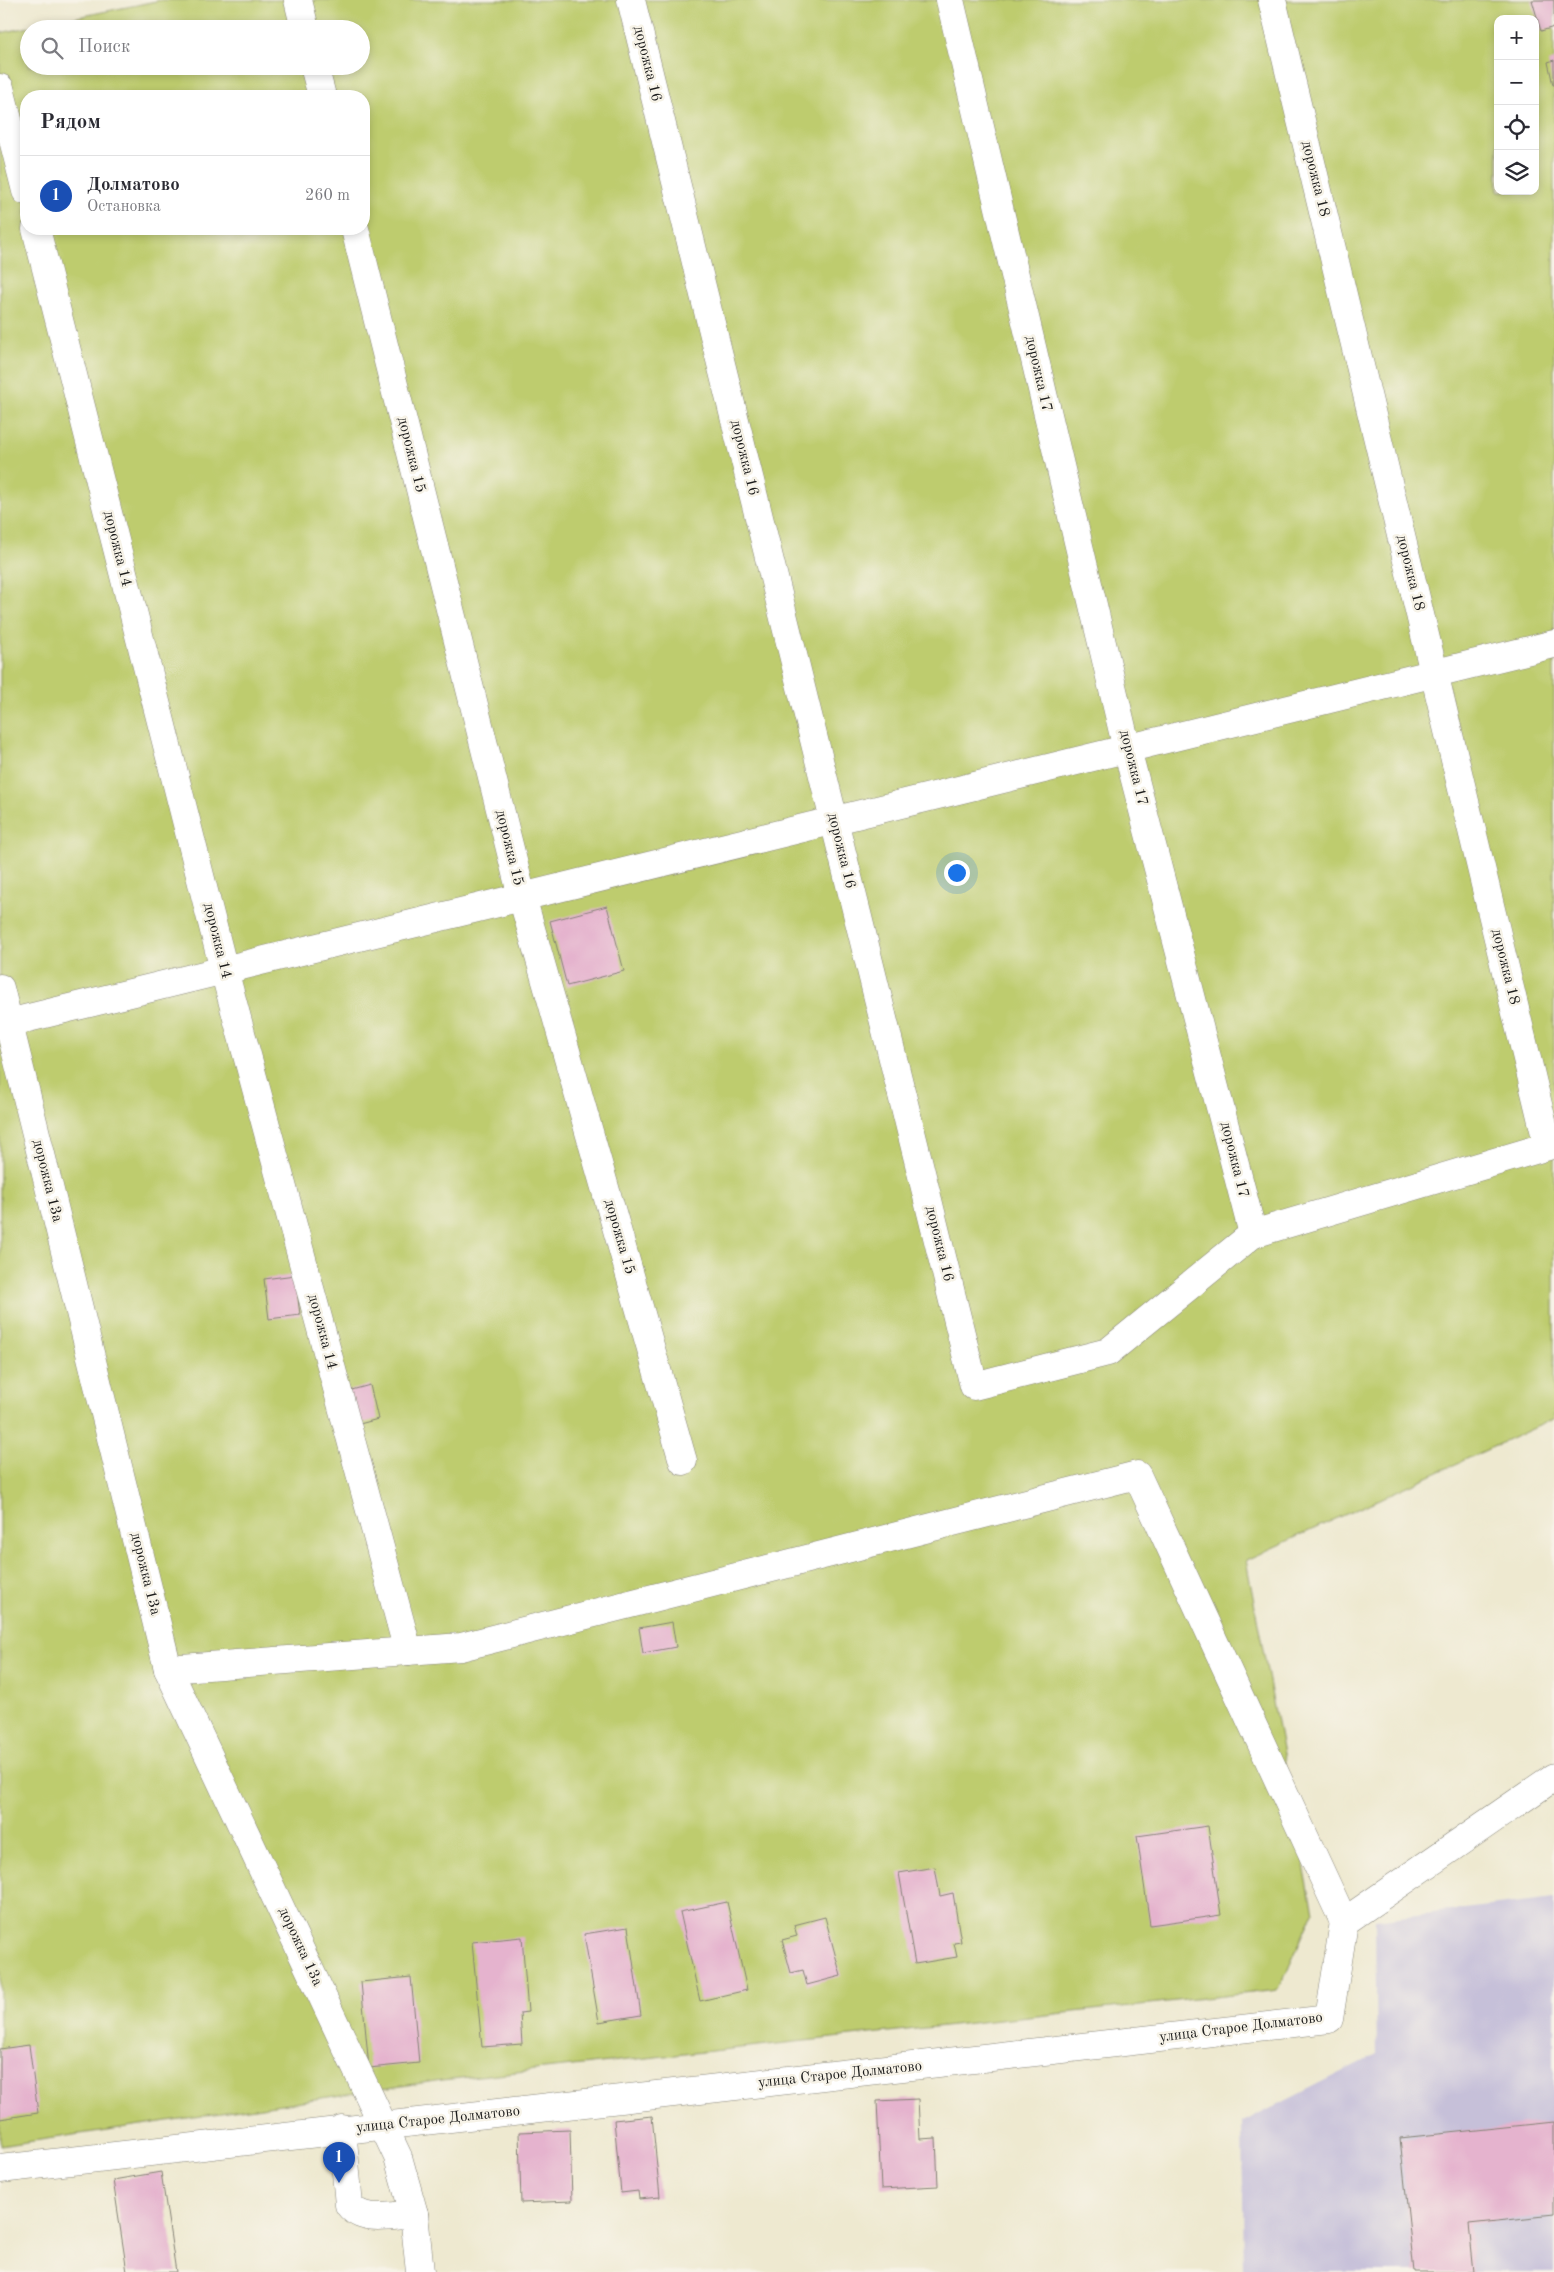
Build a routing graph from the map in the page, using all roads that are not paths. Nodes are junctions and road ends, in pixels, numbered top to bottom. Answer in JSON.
{"nodes":[{"id":1,"x":298,"y":0,"type":"edge"},
{"id":2,"x":631,"y":0,"type":"edge"},
{"id":3,"x":950,"y":0,"type":"edge"},
{"id":4,"x":1272,"y":0,"type":"edge"},
{"id":5,"x":303,"y":20,"type":"edge"},
{"id":6,"x":316,"y":75,"type":"edge"},
{"id":7,"x":0,"y":88,"type":"edge"},
{"id":8,"x":320,"y":90,"type":"edge"},
{"id":9,"x":20,"y":167,"type":"edge"},
{"id":10,"x":38,"y":235,"type":"edge"},
{"id":11,"x":356,"y":235,"type":"edge"},
{"id":12,"x":1554,"y":644,"type":"edge"},
{"id":13,"x":1434,"y":674,"type":"junction"},
{"id":14,"x":1127,"y":749,"type":"junction"},
{"id":15,"x":834,"y":821,"type":"junction"},
{"id":16,"x":522,"y":897,"type":"junction"},
{"id":17,"x":224,"y":970,"type":"junction"},
{"id":18,"x":0,"y":988,"type":"edge"},
{"id":19,"x":8,"y":1023,"type":"junction"},
{"id":20,"x":1253,"y":1234,"type":"junction"},
{"id":21,"x":683,"y":1461,"type":"dead end"},
{"id":22,"x":408,"y":1651,"type":"junction"},
{"id":23,"x":168,"y":1669,"type":"junction"},
{"id":24,"x":1554,"y":1777,"type":"edge"},
{"id":25,"x":1344,"y":1922,"type":"junction"},
{"id":26,"x":385,"y":2127,"type":"junction"},
{"id":27,"x":342,"y":2129,"type":"junction"},
{"id":28,"x":0,"y":2169,"type":"edge"},
{"id":29,"x":414,"y":2214,"type":"junction"},
{"id":30,"x":420,"y":2272,"type":"edge"}],
"edges":[{"from":1,"to":5,"type":"street"},
{"from":2,"to":15,"type":"street","name":"дорожка 16"},
{"from":3,"to":14,"type":"street","name":"дорожка 17"},
{"from":4,"to":13,"type":"street","name":"дорожка 18"},
{"from":6,"to":8,"type":"street"},
{"from":7,"to":9,"type":"street"},
{"from":10,"to":17,"type":"street","name":"дорожка 14"},
{"from":11,"to":16,"type":"street","name":"дорожка 15"},
{"from":12,"to":13,"type":"street"},
{"from":13,"to":14,"type":"street"},
{"from":13,"to":20,"type":"street","name":"дорожка 18"},
{"from":14,"to":15,"type":"street"},
{"from":14,"to":20,"type":"street","name":"дорожка 17"},
{"from":15,"to":16,"type":"street"},
{"from":15,"to":20,"type":"street","name":"дорожка 16"},
{"from":16,"to":17,"type":"street"},
{"from":16,"to":21,"type":"street","name":"дорожка 15"},
{"from":17,"to":19,"type":"street"},
{"from":17,"to":22,"type":"street","name":"дорожка 14"},
{"from":18,"to":19,"type":"street","name":"дорожка 13а"},
{"from":19,"to":23,"type":"street","name":"дорожка 13а"},
{"from":22,"to":23,"type":"street"},
{"from":22,"to":25,"type":"street"},
{"from":23,"to":26,"type":"street","name":"дорожка 13а"},
{"from":24,"to":25,"type":"street"},
{"from":25,"to":26,"type":"street","name":"улица Старое Долматово"},
{"from":26,"to":27,"type":"street","name":"улица Старое Долматово"},
{"from":26,"to":29,"type":"street","name":"дорожка 13а"},
{"from":27,"to":28,"type":"street","name":"улица Старое Долматово"},
{"from":27,"to":29,"type":"street"},
{"from":29,"to":30,"type":"street","name":"дорожка 13а"}]}
